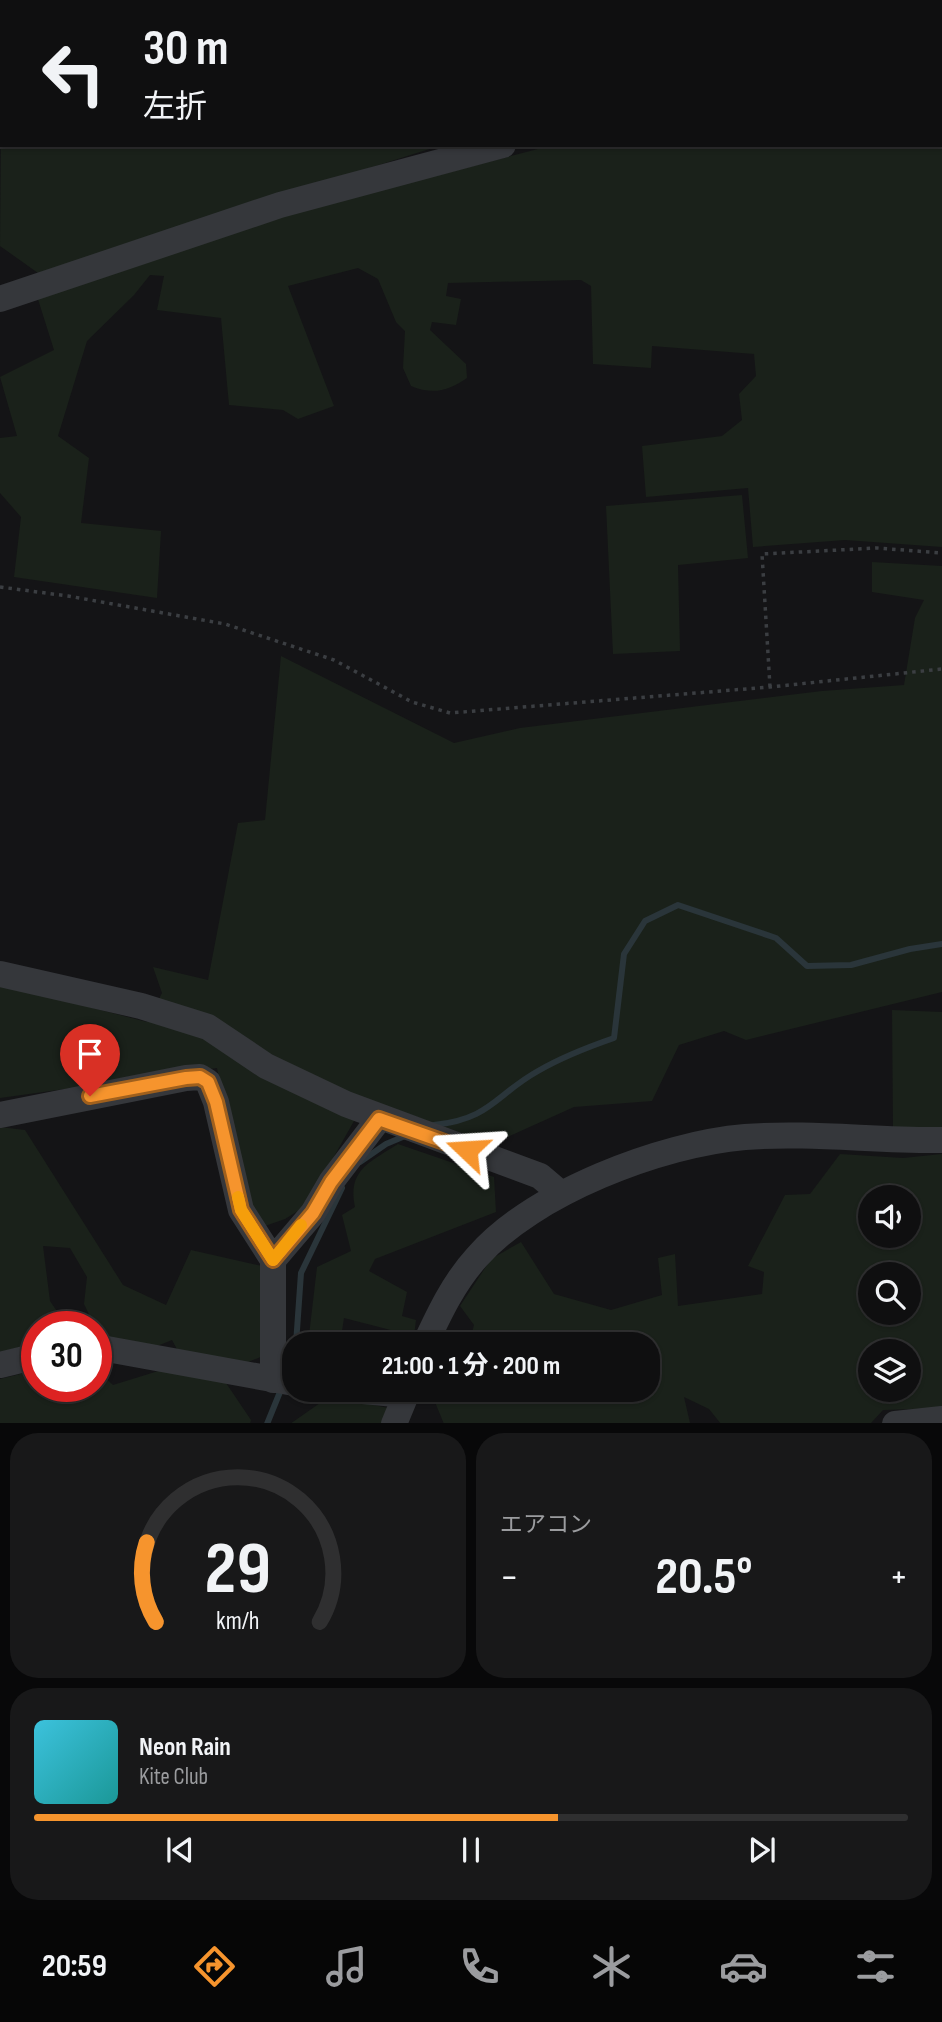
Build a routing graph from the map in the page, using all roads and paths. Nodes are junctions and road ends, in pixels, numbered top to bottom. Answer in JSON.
{"nodes":[{"id":1,"x":496,"y":147,"type":"edge"},
{"id":2,"x":0,"y":299,"type":"edge"},
{"id":3,"x":942,"y":553,"type":"edge"},
{"id":4,"x":0,"y":587,"type":"edge"},
{"id":5,"x":942,"y":669,"type":"edge"},
{"id":6,"x":770,"y":687,"type":"junction"},
{"id":7,"x":0,"y":974,"type":"edge"},
{"id":8,"x":0,"y":1115,"type":"edge"},
{"id":9,"x":379,"y":1119,"type":"junction"},
{"id":10,"x":942,"y":1140,"type":"edge"},
{"id":11,"x":560,"y":1193,"type":"junction"},
{"id":12,"x":273,"y":1260,"type":"junction"},
{"id":13,"x":431,"y":1332,"type":"edge"},
{"id":14,"x":112,"y":1350,"type":"edge"},
{"id":15,"x":282,"y":1351,"type":"edge"},
{"id":16,"x":21,"y":1360,"type":"edge"},
{"id":17,"x":0,"y":1366,"type":"edge"},
{"id":18,"x":282,"y":1380,"type":"edge"},
{"id":19,"x":403,"y":1402,"type":"edge"},
{"id":20,"x":942,"y":1419,"type":"edge"},
{"id":21,"x":394,"y":1423,"type":"edge"},
{"id":22,"x":895,"y":1423,"type":"edge"}],
"edges":[{"from":1,"to":2,"type":"street"},
{"from":3,"to":6,"type":"path"},
{"from":4,"to":6,"type":"path"},
{"from":5,"to":6,"type":"path"},
{"from":7,"to":9,"type":"street"},
{"from":8,"to":12,"type":"street"},
{"from":9,"to":11,"type":"street"},
{"from":9,"to":12,"type":"street"},
{"from":10,"to":11,"type":"street"},
{"from":11,"to":13,"type":"street"},
{"from":12,"to":15,"type":"street"},
{"from":14,"to":18,"type":"street"},
{"from":16,"to":17,"type":"street"},
{"from":19,"to":21,"type":"street"},
{"from":20,"to":22,"type":"street"}]}
